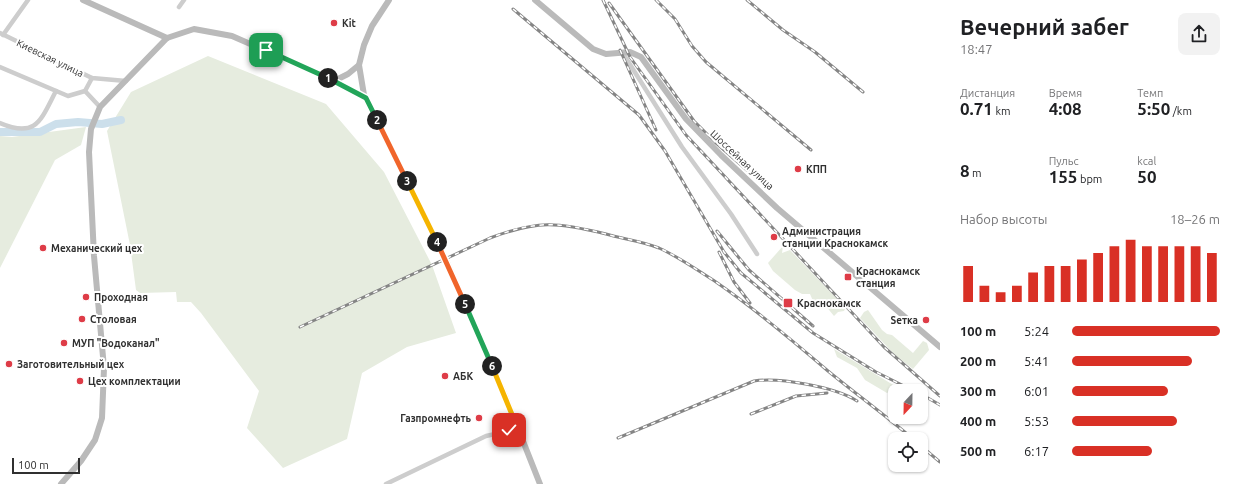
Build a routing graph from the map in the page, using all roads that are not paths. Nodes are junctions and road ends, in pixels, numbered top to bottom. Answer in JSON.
{"nodes":[{"id":1,"x":28,"y":0,"type":"edge"},
{"id":2,"x":83,"y":0,"type":"edge"},
{"id":3,"x":184,"y":0,"type":"edge"},
{"id":4,"x":389,"y":0,"type":"edge"},
{"id":5,"x":535,"y":0,"type":"edge"},
{"id":6,"x":179,"y":7,"type":"dead end"},
{"id":7,"x":2,"y":34,"type":"edge"},
{"id":8,"x":166,"y":38,"type":"junction"},
{"id":9,"x":624,"y":55,"type":"dead end"},
{"id":10,"x":359,"y":65,"type":"junction"},
{"id":11,"x":0,"y":67,"type":"edge"},
{"id":12,"x":348,"y":74,"type":"junction"},
{"id":13,"x":92,"y":78,"type":"junction"},
{"id":14,"x":362,"y":80,"type":"junction"},
{"id":15,"x":126,"y":81,"type":"junction"},
{"id":16,"x":334,"y":81,"type":"junction"},
{"id":17,"x":349,"y":89,"type":"junction"},
{"id":18,"x":56,"y":91,"type":"junction"},
{"id":19,"x":85,"y":91,"type":"junction"},
{"id":20,"x":366,"y":98,"type":"junction"},
{"id":21,"x":100,"y":107,"type":"junction"},
{"id":22,"x":0,"y":123,"type":"edge"},
{"id":23,"x":757,"y":254,"type":"dead end"},
{"id":24,"x":940,"y":347,"type":"edge"},
{"id":25,"x":518,"y":429,"type":"junction"},
{"id":26,"x":61,"y":484,"type":"edge"},
{"id":27,"x":386,"y":484,"type":"edge"},
{"id":28,"x":540,"y":484,"type":"edge"}],
"edges":[{"from":1,"to":7,"type":"street"},
{"from":2,"to":8,"type":"main road"},
{"from":3,"to":6,"type":"street"},
{"from":4,"to":10,"type":"main road"},
{"from":5,"to":24,"type":"main road","name":"Шоссейная улица"},
{"from":7,"to":13,"type":"street","name":"Киевская улица"},
{"from":8,"to":15,"type":"main road"},
{"from":8,"to":16,"type":"main road"},
{"from":9,"to":23,"type":"street"},
{"from":10,"to":12,"type":"main road"},
{"from":10,"to":14,"type":"main road"},
{"from":11,"to":18,"type":"street"},
{"from":12,"to":14,"type":"main road"},
{"from":12,"to":16,"type":"main road"},
{"from":12,"to":17,"type":"main road"},
{"from":13,"to":15,"type":"street","name":"Киевская улица"},
{"from":13,"to":19,"type":"street"},
{"from":14,"to":17,"type":"main road"},
{"from":14,"to":20,"type":"main road"},
{"from":15,"to":21,"type":"main road"},
{"from":16,"to":17,"type":"main road"},
{"from":17,"to":20,"type":"main road"},
{"from":18,"to":19,"type":"street"},
{"from":18,"to":22,"type":"street"},
{"from":19,"to":21,"type":"street"},
{"from":20,"to":25,"type":"main road"},
{"from":21,"to":26,"type":"main road"},
{"from":25,"to":27,"type":"street"},
{"from":25,"to":28,"type":"main road"}]}
